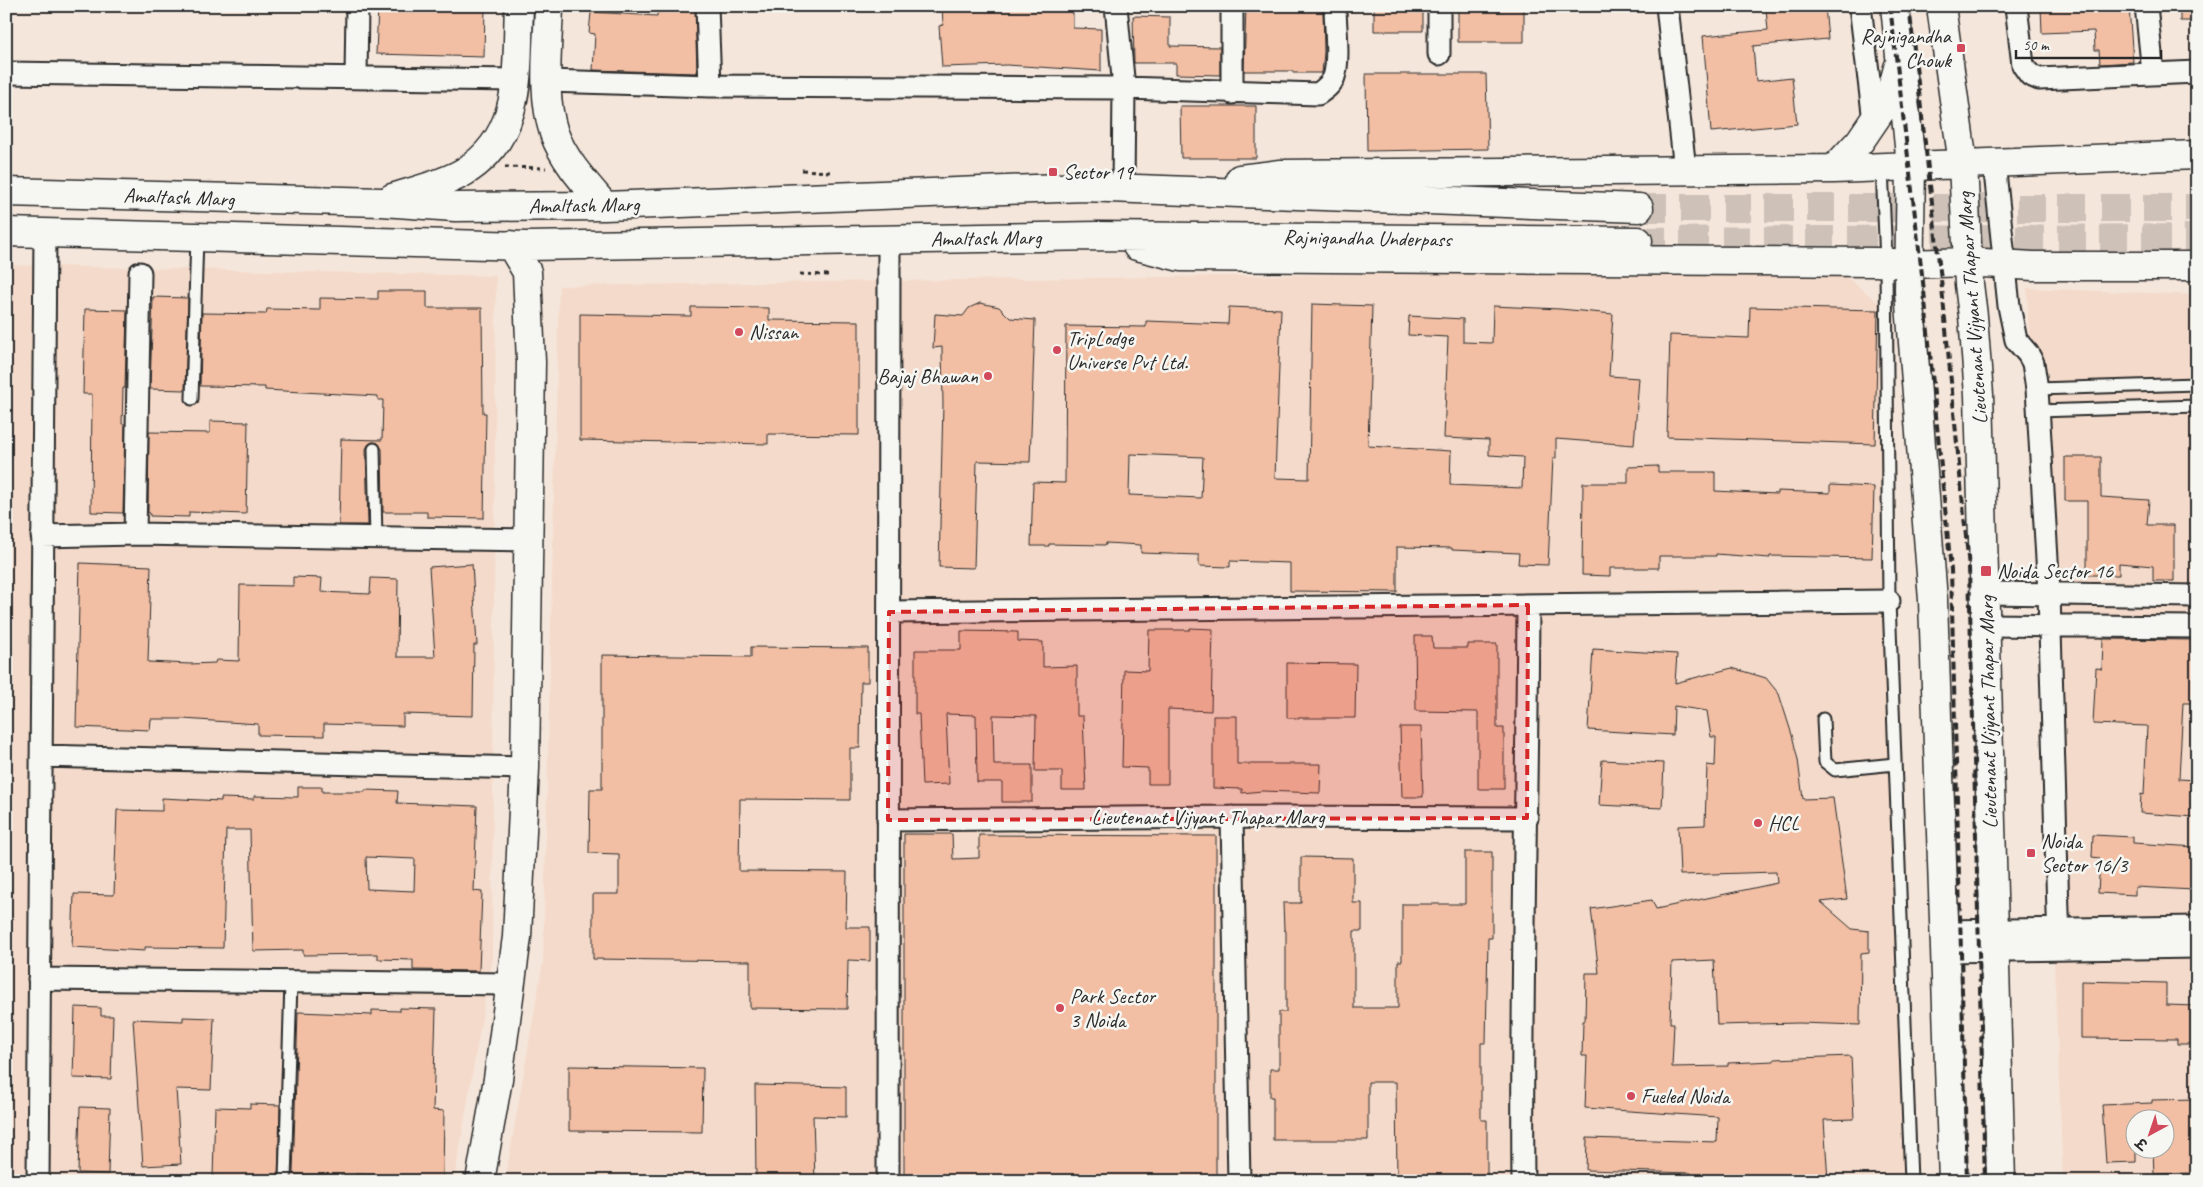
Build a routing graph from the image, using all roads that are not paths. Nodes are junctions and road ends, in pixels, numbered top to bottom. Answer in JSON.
{"nodes":[{"id":1,"x":357,"y":6,"type":"edge"},
{"id":2,"x":519,"y":6,"type":"edge"},
{"id":3,"x":549,"y":6,"type":"edge"},
{"id":4,"x":707,"y":6,"type":"edge"},
{"id":5,"x":1116,"y":6,"type":"edge"},
{"id":6,"x":1232,"y":6,"type":"edge"},
{"id":7,"x":1335,"y":6,"type":"edge"},
{"id":8,"x":1439,"y":6,"type":"edge"},
{"id":9,"x":1667,"y":6,"type":"edge"},
{"id":10,"x":1860,"y":6,"type":"edge"},
{"id":11,"x":1895,"y":6,"type":"edge"},
{"id":12,"x":1941,"y":6,"type":"edge"},
{"id":13,"x":2016,"y":6,"type":"edge"},
{"id":14,"x":2146,"y":6,"type":"edge"},
{"id":15,"x":1439,"y":54,"type":"dead end"},
{"id":16,"x":1901,"y":58,"type":"junction"},
{"id":17,"x":2197,"y":72,"type":"edge"},
{"id":18,"x":6,"y":73,"type":"edge"},
{"id":19,"x":2153,"y":73,"type":"junction"},
{"id":20,"x":356,"y":77,"type":"junction"},
{"id":21,"x":516,"y":80,"type":"junction"},
{"id":22,"x":547,"y":81,"type":"junction"},
{"id":23,"x":710,"y":86,"type":"junction"},
{"id":24,"x":1124,"y":88,"type":"junction"},
{"id":25,"x":1232,"y":93,"type":"junction"},
{"id":26,"x":1874,"y":121,"type":"junction"},
{"id":27,"x":2197,"y":155,"type":"edge"},
{"id":28,"x":1994,"y":162,"type":"junction"},
{"id":29,"x":1963,"y":164,"type":"junction"},
{"id":30,"x":1911,"y":166,"type":"junction"},
{"id":31,"x":1882,"y":167,"type":"junction"},
{"id":32,"x":1834,"y":169,"type":"junction"},
{"id":33,"x":1685,"y":170,"type":"junction"},
{"id":34,"x":1123,"y":188,"type":"junction"},
{"id":35,"x":1162,"y":189,"type":"junction"},
{"id":36,"x":6,"y":192,"type":"edge"},
{"id":37,"x":382,"y":202,"type":"junction"},
{"id":38,"x":604,"y":206,"type":"junction"},
{"id":39,"x":1639,"y":208,"type":"tunnel mouth"},
{"id":40,"x":6,"y":232,"type":"edge"},
{"id":41,"x":44,"y":233,"type":"junction"},
{"id":42,"x":1097,"y":236,"type":"junction"},
{"id":43,"x":197,"y":237,"type":"junction"},
{"id":44,"x":889,"y":240,"type":"junction"},
{"id":45,"x":1638,"y":241,"type":"tunnel mouth"},
{"id":46,"x":511,"y":245,"type":"junction"},
{"id":47,"x":545,"y":246,"type":"junction"},
{"id":48,"x":1967,"y":262,"type":"junction"},
{"id":49,"x":1897,"y":263,"type":"junction"},
{"id":50,"x":2004,"y":265,"type":"junction"},
{"id":51,"x":2197,"y":266,"type":"edge"},
{"id":52,"x":528,"y":272,"type":"junction"},
{"id":53,"x":140,"y":273,"type":"dead end"},
{"id":54,"x":2197,"y":384,"type":"edge"},
{"id":55,"x":2036,"y":389,"type":"junction"},
{"id":56,"x":192,"y":399,"type":"dead end"},
{"id":57,"x":2197,"y":406,"type":"edge"},
{"id":58,"x":2038,"y":411,"type":"junction"},
{"id":59,"x":374,"y":449,"type":"dead end"},
{"id":60,"x":136,"y":534,"type":"junction"},
{"id":61,"x":42,"y":536,"type":"junction"},
{"id":62,"x":376,"y":539,"type":"junction"},
{"id":63,"x":528,"y":540,"type":"junction"},
{"id":64,"x":1985,"y":593,"type":"junction"},
{"id":65,"x":2049,"y":593,"type":"junction"},
{"id":66,"x":2197,"y":596,"type":"edge"},
{"id":67,"x":1889,"y":601,"type":"junction"},
{"id":68,"x":1528,"y":605,"type":"junction"},
{"id":69,"x":889,"y":612,"type":"junction"},
{"id":70,"x":1986,"y":625,"type":"junction"},
{"id":71,"x":2050,"y":625,"type":"junction"},
{"id":72,"x":2197,"y":627,"type":"edge"},
{"id":73,"x":1822,"y":719,"type":"dead end"},
{"id":74,"x":41,"y":756,"type":"junction"},
{"id":75,"x":1895,"y":764,"type":"junction"},
{"id":76,"x":525,"y":768,"type":"junction"},
{"id":77,"x":1232,"y":816,"type":"junction"},
{"id":78,"x":1527,"y":818,"type":"junction"},
{"id":79,"x":888,"y":820,"type":"junction"},
{"id":80,"x":2197,"y":927,"type":"edge"},
{"id":81,"x":2059,"y":938,"type":"junction"},
{"id":82,"x":1993,"y":940,"type":"junction"},
{"id":83,"x":1945,"y":941,"type":"junction"},
{"id":84,"x":2197,"y":947,"type":"edge"},
{"id":85,"x":39,"y":979,"type":"junction"},
{"id":86,"x":291,"y":982,"type":"junction"},
{"id":87,"x":511,"y":984,"type":"junction"},
{"id":88,"x":38,"y":1181,"type":"edge"},
{"id":89,"x":285,"y":1181,"type":"edge"},
{"id":90,"x":480,"y":1181,"type":"edge"},
{"id":91,"x":888,"y":1181,"type":"edge"},
{"id":92,"x":1240,"y":1181,"type":"edge"},
{"id":93,"x":1523,"y":1181,"type":"edge"},
{"id":94,"x":1911,"y":1181,"type":"edge"},
{"id":95,"x":1953,"y":1181,"type":"edge"},
{"id":96,"x":2001,"y":1181,"type":"edge"}],
"edges":[{"from":1,"to":20,"type":"street"},
{"from":2,"to":21,"type":"main road"},
{"from":3,"to":22,"type":"main road"},
{"from":4,"to":23,"type":"street"},
{"from":5,"to":24,"type":"street"},
{"from":6,"to":25,"type":"street"},
{"from":7,"to":25,"type":"street"},
{"from":8,"to":15,"type":"street"},
{"from":9,"to":33,"type":"street"},
{"from":10,"to":26,"type":"street"},
{"from":11,"to":16,"type":"main road"},
{"from":12,"to":29,"type":"main road","name":"Lieutenant Vijyant Thapar Marg"},
{"from":13,"to":19,"type":"street"},
{"from":14,"to":19,"type":"street"},
{"from":16,"to":26,"type":"main road"},
{"from":16,"to":30,"type":"main road"},
{"from":17,"to":19,"type":"street"},
{"from":18,"to":20,"type":"street"},
{"from":20,"to":21,"type":"street"},
{"from":21,"to":37,"type":"main road"},
{"from":22,"to":23,"type":"street"},
{"from":22,"to":38,"type":"main road"},
{"from":23,"to":24,"type":"street"},
{"from":24,"to":25,"type":"street"},
{"from":24,"to":34,"type":"street"},
{"from":26,"to":32,"type":"main road"},
{"from":27,"to":28,"type":"main road"},
{"from":28,"to":29,"type":"main road"},
{"from":28,"to":50,"type":"street"},
{"from":29,"to":30,"type":"main road"},
{"from":29,"to":48,"type":"main road","name":"Lieutenant Vijyant Thapar Marg"},
{"from":30,"to":31,"type":"main road"},
{"from":30,"to":49,"type":"main road"},
{"from":31,"to":32,"type":"main road"},
{"from":31,"to":49,"type":"lane"},
{"from":32,"to":33,"type":"main road"},
{"from":33,"to":35,"type":"main road"},
{"from":34,"to":35,"type":"main road","name":"Amaltash Marg"},
{"from":34,"to":38,"type":"main road","name":"Amaltash Marg"},
{"from":35,"to":39,"type":"main road","name":"Rajnigandha Underpass"},
{"from":36,"to":37,"type":"main road","name":"Amaltash Marg"},
{"from":37,"to":38,"type":"main road","name":"Amaltash Marg"},
{"from":40,"to":41,"type":"main road","name":"Amaltash Marg"},
{"from":41,"to":43,"type":"main road","name":"Amaltash Marg"},
{"from":41,"to":61,"type":"street"},
{"from":42,"to":44,"type":"main road","name":"Amaltash Marg"},
{"from":42,"to":45,"type":"main road","name":"Rajnigandha Underpass"},
{"from":42,"to":49,"type":"main road"},
{"from":43,"to":46,"type":"main road","name":"Amaltash Marg"},
{"from":43,"to":56,"type":"lane"},
{"from":44,"to":47,"type":"main road","name":"Amaltash Marg"},
{"from":44,"to":69,"type":"street"},
{"from":46,"to":47,"type":"main road","name":"Amaltash Marg"},
{"from":46,"to":52,"type":"main road"},
{"from":47,"to":52,"type":"main road"},
{"from":48,"to":49,"type":"main road"},
{"from":48,"to":50,"type":"main road"},
{"from":48,"to":64,"type":"main road","name":"Lieutenant Vijyant Thapar Marg"},
{"from":49,"to":67,"type":"lane"},
{"from":49,"to":83,"type":"main road"},
{"from":50,"to":51,"type":"main road"},
{"from":50,"to":55,"type":"street"},
{"from":52,"to":63,"type":"main road"},
{"from":53,"to":60,"type":"street"},
{"from":54,"to":55,"type":"lane"},
{"from":55,"to":58,"type":"street"},
{"from":57,"to":58,"type":"lane"},
{"from":58,"to":65,"type":"street"},
{"from":59,"to":62,"type":"lane"},
{"from":60,"to":61,"type":"street"},
{"from":60,"to":62,"type":"street"},
{"from":61,"to":74,"type":"street"},
{"from":62,"to":63,"type":"street"},
{"from":63,"to":76,"type":"main road"},
{"from":64,"to":65,"type":"street"},
{"from":64,"to":70,"type":"main road","name":"Lieutenant Vijyant Thapar Marg"},
{"from":65,"to":66,"type":"street"},
{"from":65,"to":71,"type":"street"},
{"from":67,"to":68,"type":"street"},
{"from":67,"to":75,"type":"lane"},
{"from":68,"to":69,"type":"street"},
{"from":68,"to":78,"type":"street"},
{"from":69,"to":79,"type":"street"},
{"from":70,"to":71,"type":"street"},
{"from":70,"to":82,"type":"main road","name":"Lieutenant Vijyant Thapar Marg"},
{"from":71,"to":72,"type":"street"},
{"from":71,"to":81,"type":"street"},
{"from":73,"to":75,"type":"lane"},
{"from":74,"to":76,"type":"street"},
{"from":74,"to":85,"type":"street"},
{"from":75,"to":94,"type":"lane"},
{"from":76,"to":87,"type":"main road"},
{"from":77,"to":78,"type":"street","name":"Lieutenant Vijyant Thapar Marg"},
{"from":77,"to":79,"type":"street","name":"Lieutenant Vijyant Thapar Marg"},
{"from":77,"to":92,"type":"street"},
{"from":78,"to":93,"type":"street"},
{"from":79,"to":91,"type":"street"},
{"from":80,"to":81,"type":"street"},
{"from":81,"to":82,"type":"street"},
{"from":81,"to":84,"type":"street"},
{"from":82,"to":83,"type":"street"},
{"from":82,"to":96,"type":"main road","name":"Lieutenant Vijyant Thapar Marg"},
{"from":83,"to":95,"type":"main road"},
{"from":85,"to":86,"type":"street"},
{"from":85,"to":88,"type":"street"},
{"from":86,"to":87,"type":"street"},
{"from":86,"to":89,"type":"lane"},
{"from":87,"to":90,"type":"main road"}]}
